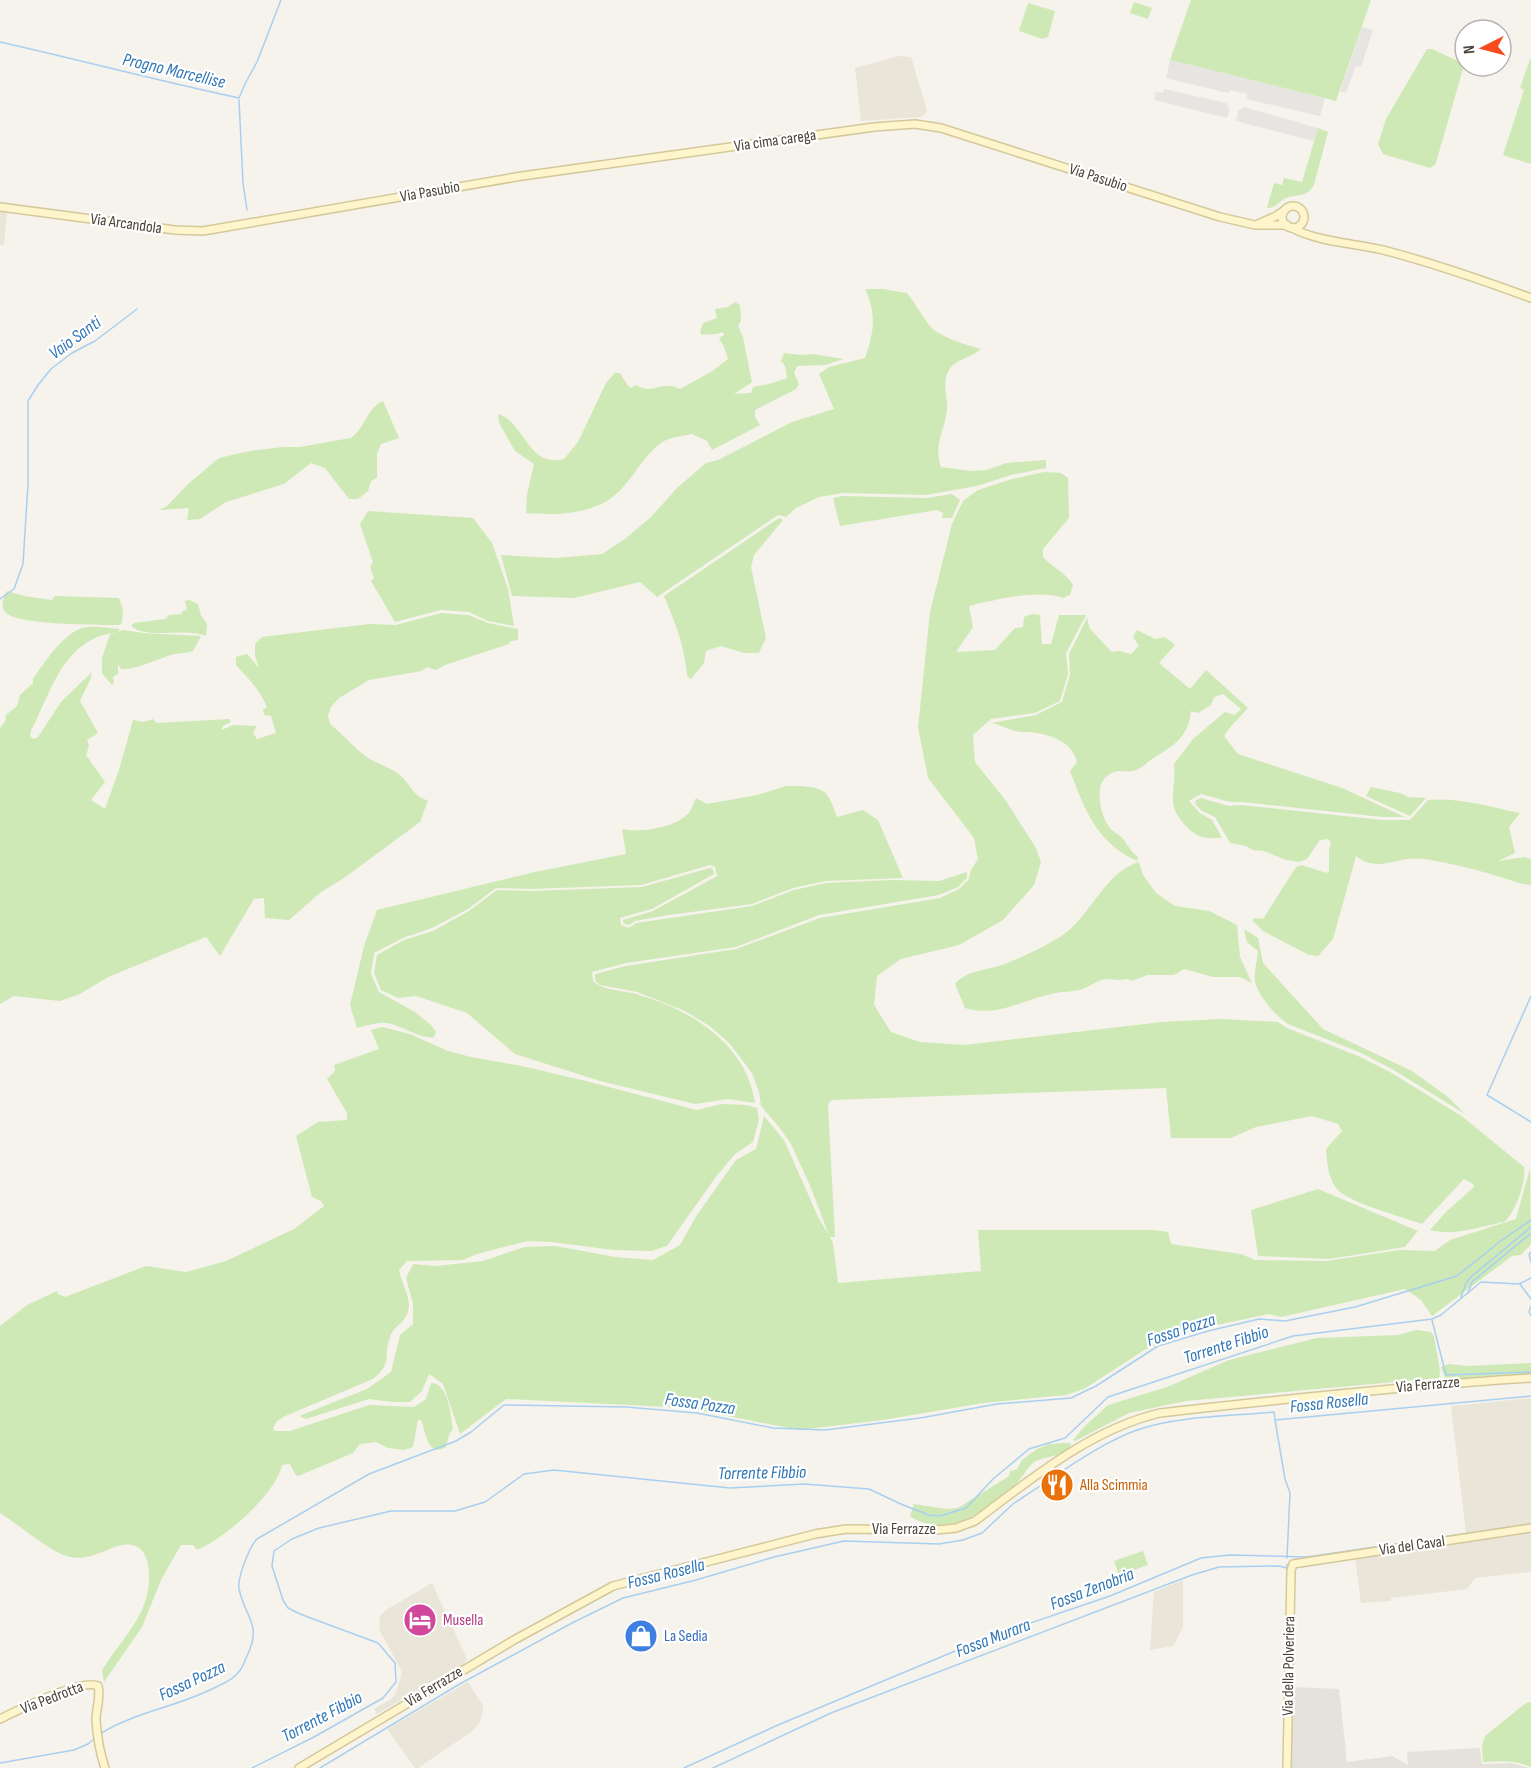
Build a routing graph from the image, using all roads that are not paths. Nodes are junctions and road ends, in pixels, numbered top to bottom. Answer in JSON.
{"nodes":[{"id":1,"x":941,"y":128,"type":"joint"},
{"id":2,"x":608,"y":165,"type":"joint"},
{"id":3,"x":0,"y":207,"type":"edge"},
{"id":4,"x":1285,"y":210,"type":"junction"},
{"id":5,"x":1303,"y":221,"type":"junction"},
{"id":6,"x":253,"y":223,"type":"joint"},
{"id":7,"x":1255,"y":225,"type":"junction"},
{"id":8,"x":1288,"y":226,"type":"junction"},
{"id":9,"x":1313,"y":236,"type":"junction"},
{"id":10,"x":1531,"y":298,"type":"edge"},
{"id":11,"x":1531,"y":1378,"type":"edge"},
{"id":12,"x":1531,"y":1528,"type":"edge"},
{"id":13,"x":1293,"y":1564,"type":"joint"},
{"id":14,"x":0,"y":1719,"type":"edge"},
{"id":15,"x":105,"y":1768,"type":"edge"},
{"id":16,"x":299,"y":1768,"type":"edge"},
{"id":17,"x":1287,"y":1768,"type":"edge"}],
"edges":[{"from":1,"to":2,"type":"street","name":"Via cima carega"},
{"from":1,"to":7,"type":"street","name":"Via Pasubio"},
{"from":2,"to":6,"type":"street","name":"Via Pasubio"},
{"from":3,"to":6,"type":"street","name":"Via Arcandola"},
{"from":4,"to":5,"type":"street"},
{"from":4,"to":7,"type":"street"},
{"from":4,"to":8,"type":"street"},
{"from":5,"to":8,"type":"street","name":"Via Pasubio"},
{"from":5,"to":9,"type":"street"},
{"from":7,"to":8,"type":"street","name":"Via Pasubio"},
{"from":8,"to":9,"type":"street","name":"Via Pasubio"},
{"from":9,"to":10,"type":"street","name":"Via Pasubio"},
{"from":11,"to":16,"type":"street","name":"Via Ferrazze"},
{"from":12,"to":13,"type":"street","name":"Via del Caval"},
{"from":13,"to":17,"type":"street","name":"Via della Polveriera"},
{"from":14,"to":15,"type":"street","name":"Via Pedrotta"}]}
